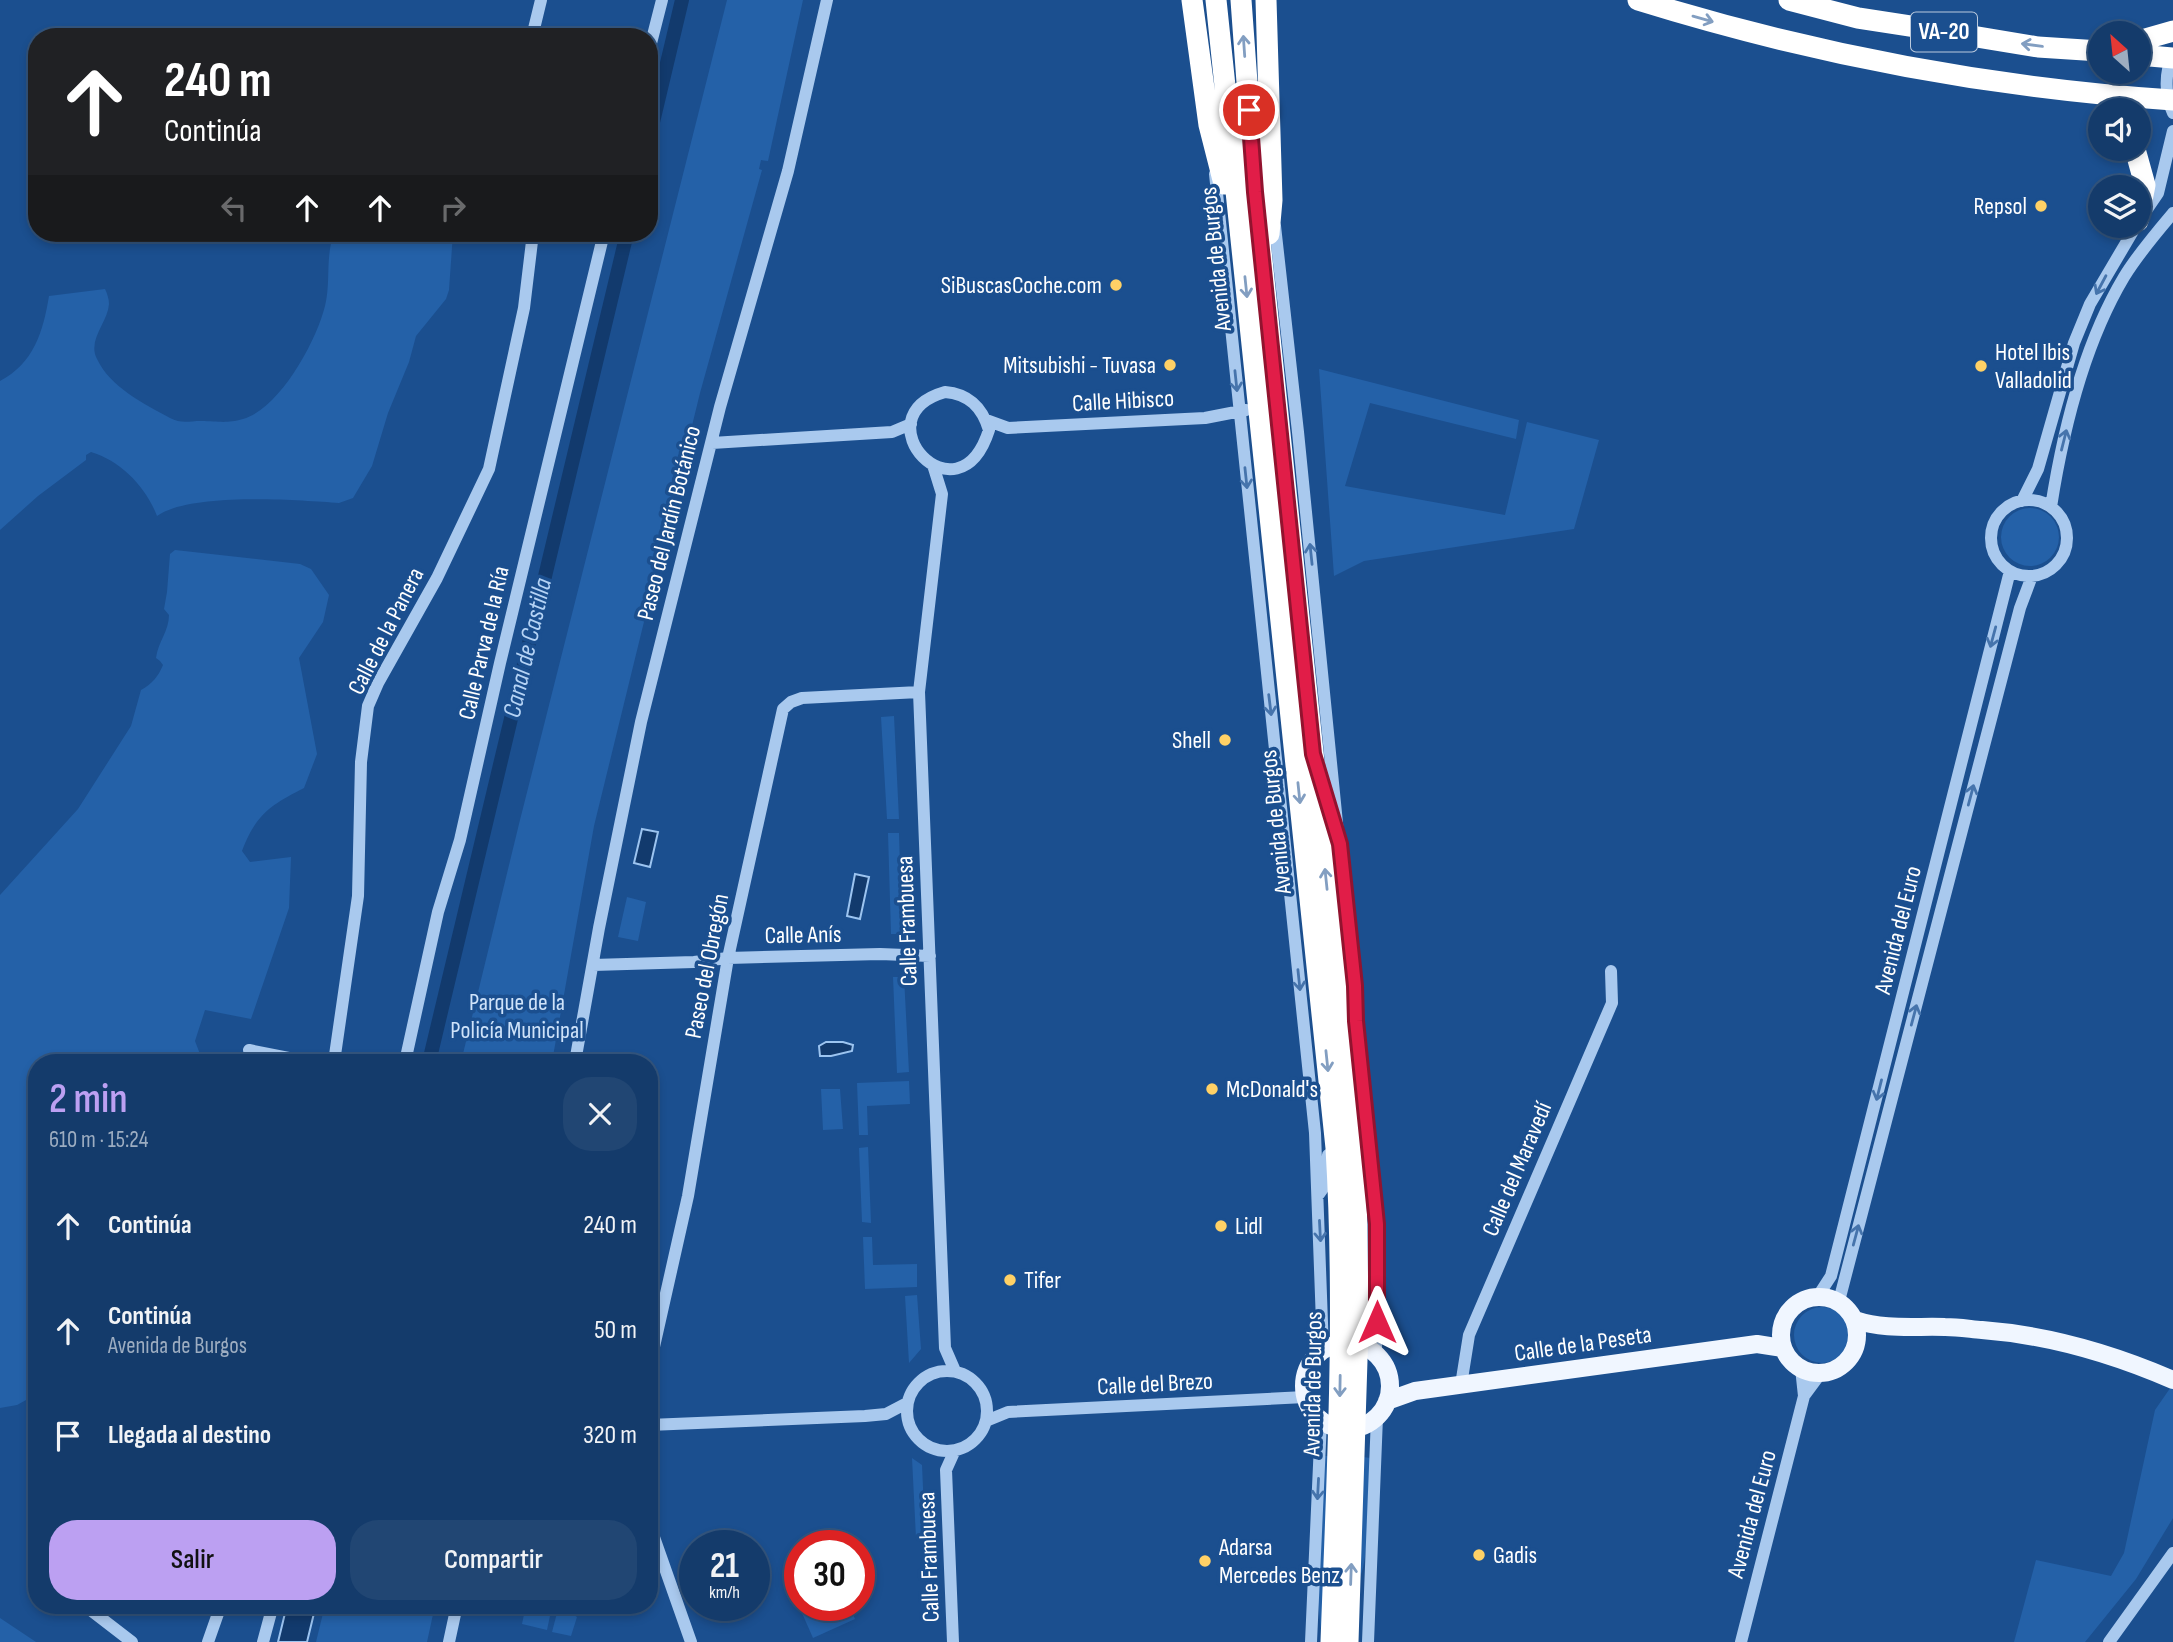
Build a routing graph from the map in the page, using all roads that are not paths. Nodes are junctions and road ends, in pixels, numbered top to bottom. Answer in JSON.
{"nodes":[{"id":1,"x":541,"y":0,"type":"edge"},
{"id":2,"x":662,"y":0,"type":"edge"},
{"id":3,"x":827,"y":0,"type":"edge"},
{"id":4,"x":1192,"y":0,"type":"edge"},
{"id":5,"x":1216,"y":0,"type":"edge"},
{"id":6,"x":1241,"y":0,"type":"edge"},
{"id":7,"x":1266,"y":0,"type":"edge"},
{"id":8,"x":1638,"y":0,"type":"edge"},
{"id":9,"x":1789,"y":0,"type":"edge"},
{"id":10,"x":533,"y":28,"type":"edge"},
{"id":11,"x":655,"y":28,"type":"edge"},
{"id":12,"x":2173,"y":31,"type":"edge"},
{"id":13,"x":2151,"y":37,"type":"edge"},
{"id":14,"x":2088,"y":50,"type":"edge"},
{"id":15,"x":2151,"y":56,"type":"edge"},
{"id":16,"x":2172,"y":57,"type":"edge"},
{"id":17,"x":2086,"y":93,"type":"junction"},
{"id":18,"x":2092,"y":98,"type":"edge"},
{"id":19,"x":2171,"y":104,"type":"edge"},
{"id":20,"x":1209,"y":125,"type":"junction"},
{"id":21,"x":2173,"y":131,"type":"edge"},
{"id":22,"x":1272,"y":200,"type":"junction"},
{"id":23,"x":2151,"y":204,"type":"edge"},
{"id":24,"x":2173,"y":213,"type":"edge"},
{"id":25,"x":2129,"y":238,"type":"edge"},
{"id":26,"x":532,"y":242,"type":"edge"},
{"id":27,"x":602,"y":242,"type":"edge"},
{"id":28,"x":1242,"y":258,"type":"junction"},
{"id":29,"x":1264,"y":281,"type":"junction"},
{"id":30,"x":1258,"y":409,"type":"junction"},
{"id":31,"x":986,"y":420,"type":"junction"},
{"id":32,"x":911,"y":424,"type":"junction"},
{"id":33,"x":1008,"y":428,"type":"junction"},
{"id":34,"x":892,"y":432,"type":"junction"},
{"id":35,"x":1298,"y":432,"type":"junction"},
{"id":36,"x":912,"y":440,"type":"junction"},
{"id":37,"x":985,"y":442,"type":"junction"},
{"id":38,"x":712,"y":443,"type":"junction"},
{"id":39,"x":933,"y":465,"type":"junction"},
{"id":40,"x":958,"y":468,"type":"junction"},
{"id":41,"x":942,"y":494,"type":"junction"},
{"id":42,"x":2022,"y":501,"type":"junction"},
{"id":43,"x":2051,"y":507,"type":"junction"},
{"id":44,"x":1275,"y":562,"type":"junction"},
{"id":45,"x":2010,"y":571,"type":"junction"},
{"id":46,"x":2032,"y":576,"type":"junction"},
{"id":47,"x":1315,"y":594,"type":"junction"},
{"id":48,"x":1263,"y":635,"type":"junction"},
{"id":49,"x":1306,"y":682,"type":"junction"},
{"id":50,"x":919,"y":692,"type":"junction"},
{"id":51,"x":1313,"y":754,"type":"junction"},
{"id":52,"x":1340,"y":844,"type":"junction"},
{"id":53,"x":1292,"y":917,"type":"junction"},
{"id":54,"x":1349,"y":925,"type":"junction"},
{"id":55,"x":1324,"y":948,"type":"junction"},
{"id":56,"x":930,"y":956,"type":"junction"},
{"id":57,"x":728,"y":958,"type":"junction"},
{"id":58,"x":593,"y":965,"type":"junction"},
{"id":59,"x":1611,"y":971,"type":"dead end"},
{"id":60,"x":1329,"y":993,"type":"junction"},
{"id":61,"x":1303,"y":1019,"type":"junction"},
{"id":62,"x":1356,"y":1021,"type":"junction"},
{"id":63,"x":249,"y":1050,"type":"dead end"},
{"id":64,"x":269,"y":1054,"type":"edge"},
{"id":65,"x":339,"y":1054,"type":"edge"},
{"id":66,"x":407,"y":1054,"type":"edge"},
{"id":67,"x":576,"y":1054,"type":"edge"},
{"id":68,"x":1333,"y":1119,"type":"junction"},
{"id":69,"x":1353,"y":1138,"type":"junction"},
{"id":70,"x":1374,"y":1190,"type":"junction"},
{"id":71,"x":1318,"y":1196,"type":"junction"},
{"id":72,"x":1818,"y":1296,"type":"junction"},
{"id":73,"x":1839,"y":1301,"type":"junction"},
{"id":74,"x":1857,"y":1328,"type":"junction"},
{"id":75,"x":658,"y":1329,"type":"edge"},
{"id":76,"x":1782,"y":1340,"type":"junction"},
{"id":77,"x":945,"y":1348,"type":"junction"},
{"id":78,"x":1349,"y":1348,"type":"junction"},
{"id":79,"x":1801,"y":1368,"type":"junction"},
{"id":80,"x":955,"y":1371,"type":"junction"},
{"id":81,"x":934,"y":1372,"type":"junction"},
{"id":82,"x":1821,"y":1373,"type":"junction"},
{"id":83,"x":1390,"y":1379,"type":"junction"},
{"id":84,"x":2173,"y":1380,"type":"edge"},
{"id":85,"x":1461,"y":1385,"type":"junction"},
{"id":86,"x":1415,"y":1391,"type":"junction"},
{"id":87,"x":1804,"y":1396,"type":"junction"},
{"id":88,"x":1305,"y":1397,"type":"junction"},
{"id":89,"x":1387,"y":1401,"type":"junction"},
{"id":90,"x":906,"y":1403,"type":"junction"},
{"id":91,"x":987,"y":1403,"type":"junction"},
{"id":92,"x":1008,"y":1412,"type":"junction"},
{"id":93,"x":886,"y":1414,"type":"junction"},
{"id":94,"x":1377,"y":1417,"type":"junction"},
{"id":95,"x":986,"y":1421,"type":"junction"},
{"id":96,"x":658,"y":1424,"type":"edge"},
{"id":97,"x":909,"y":1426,"type":"junction"},
{"id":98,"x":1338,"y":1426,"type":"junction"},
{"id":99,"x":936,"y":1450,"type":"junction"},
{"id":100,"x":955,"y":1450,"type":"junction"},
{"id":101,"x":946,"y":1470,"type":"junction"},
{"id":102,"x":658,"y":1548,"type":"edge"},
{"id":103,"x":2173,"y":1553,"type":"edge"},
{"id":104,"x":1370,"y":1568,"type":"junction"},
{"id":105,"x":96,"y":1614,"type":"edge"},
{"id":106,"x":218,"y":1614,"type":"edge"},
{"id":107,"x":271,"y":1614,"type":"edge"},
{"id":108,"x":455,"y":1614,"type":"edge"},
{"id":109,"x":132,"y":1642,"type":"edge"},
{"id":110,"x":208,"y":1642,"type":"edge"},
{"id":111,"x":263,"y":1642,"type":"edge"},
{"id":112,"x":449,"y":1642,"type":"edge"},
{"id":113,"x":691,"y":1642,"type":"edge"},
{"id":114,"x":953,"y":1642,"type":"edge"},
{"id":115,"x":1311,"y":1642,"type":"edge"},
{"id":116,"x":1331,"y":1642,"type":"edge"},
{"id":117,"x":1348,"y":1642,"type":"edge"},
{"id":118,"x":1357,"y":1642,"type":"edge"},
{"id":119,"x":1368,"y":1642,"type":"edge"},
{"id":120,"x":1741,"y":1642,"type":"edge"},
{"id":121,"x":2109,"y":1642,"type":"edge"}],
"edges":[{"from":1,"to":10,"type":"street"},
{"from":2,"to":11,"type":"street"},
{"from":3,"to":38,"type":"street","name":"Paseo del Jardín Botánico"},
{"from":4,"to":20,"type":"highway"},
{"from":5,"to":28,"type":"highway","name":"Avenida de Burgos"},
{"from":29,"to":6,"type":"highway","name":"Avenida de Burgos","one_way":true},
{"from":7,"to":22,"type":"highway"},
{"from":8,"to":17,"type":"highway","number":"VA-20","one_way":true},
{"from":14,"to":9,"type":"highway","number":"VA-20","one_way":true},
{"from":12,"to":13,"type":"highway"},
{"from":15,"to":16,"type":"highway"},
{"from":16,"to":19,"type":"street"},
{"from":17,"to":18,"type":"highway"},
{"from":17,"to":19,"type":"highway","number":"VA-20"},
{"from":20,"to":28,"type":"highway"},
{"from":20,"to":30,"type":"street","name":"Avenida de Burgos","one_way":true},
{"from":21,"to":23,"type":"street"},
{"from":22,"to":29,"type":"highway"},
{"from":22,"to":35,"type":"street","name":"Avenida de Burgos"},
{"from":43,"to":24,"type":"street","one_way":true},
{"from":25,"to":42,"type":"street","one_way":true},
{"from":26,"to":65,"type":"street","name":"Calle de la Panera"},
{"from":27,"to":66,"type":"street","name":"Calle Parva de la Ría"},
{"from":28,"to":30,"type":"highway","name":"Avenida de Burgos","one_way":true},
{"from":29,"to":30,"type":"highway","name":"Avenida de Burgos"},
{"from":30,"to":33,"type":"street","name":"Calle Hibisco"},
{"from":30,"to":35,"type":"street"},
{"from":30,"to":44,"type":"highway","name":"Avenida de Burgos"},
{"from":30,"to":48,"type":"street","name":"Avenida de Burgos","one_way":true},
{"from":30,"to":49,"type":"highway","name":"Avenida de Burgos"},
{"from":31,"to":32,"type":"street"},
{"from":31,"to":33,"type":"street","name":"Calle Hibisco"},
{"from":31,"to":37,"type":"street"},
{"from":32,"to":34,"type":"street"},
{"from":32,"to":36,"type":"street"},
{"from":33,"to":37,"type":"street","name":"Calle Hibisco"},
{"from":34,"to":36,"type":"street"},
{"from":34,"to":38,"type":"street"},
{"from":47,"to":35,"type":"street","name":"Avenida de Burgos","one_way":true},
{"from":36,"to":39,"type":"street"},
{"from":37,"to":40,"type":"street"},
{"from":38,"to":58,"type":"street","name":"Paseo del Jardín Botánico"},
{"from":39,"to":40,"type":"street"},
{"from":39,"to":41,"type":"street","name":"Calle Frambuesa"},
{"from":40,"to":41,"type":"street","name":"Calle Frambuesa"},
{"from":41,"to":50,"type":"street","name":"Calle Frambuesa"},
{"from":42,"to":43,"type":"street"},
{"from":42,"to":45,"type":"street"},
{"from":43,"to":46,"type":"street"},
{"from":44,"to":48,"type":"street"},
{"from":44,"to":55,"type":"highway","name":"Avenida de Burgos","one_way":true},
{"from":45,"to":46,"type":"street"},
{"from":45,"to":72,"type":"street","name":"Avenida del Euro","one_way":true},
{"from":73,"to":46,"type":"street","name":"Avenida del Euro","one_way":true},
{"from":47,"to":49,"type":"street"},
{"from":47,"to":52,"type":"street","name":"Avenida de Burgos"},
{"from":48,"to":53,"type":"street","name":"Avenida de Burgos","one_way":true},
{"from":49,"to":51,"type":"highway","name":"Avenida de Burgos"},
{"from":50,"to":56,"type":"street","name":"Calle Frambuesa"},
{"from":50,"to":57,"type":"street","name":"Paseo del Obregón"},
{"from":51,"to":52,"type":"street"},
{"from":55,"to":51,"type":"highway","name":"Avenida de Burgos","one_way":true},
{"from":52,"to":54,"type":"street","name":"Avenida de Burgos"},
{"from":53,"to":55,"type":"street"},
{"from":53,"to":61,"type":"street","name":"Avenida de Burgos","one_way":true},
{"from":54,"to":55,"type":"street"},
{"from":54,"to":62,"type":"street","name":"Avenida de Burgos"},
{"from":55,"to":60,"type":"highway","name":"Avenida de Burgos"},
{"from":56,"to":57,"type":"street","name":"Calle Anís"},
{"from":56,"to":77,"type":"street","name":"Calle Frambuesa"},
{"from":57,"to":58,"type":"street","name":"Calle Anís"},
{"from":57,"to":75,"type":"street","name":"Paseo del Obregón"},
{"from":58,"to":67,"type":"street","name":"Paseo del Jardín Botánico"},
{"from":59,"to":85,"type":"street","name":"Calle del Maravedí"},
{"from":60,"to":61,"type":"street"},
{"from":60,"to":62,"type":"street"},
{"from":60,"to":68,"type":"highway","name":"Avenida de Burgos","one_way":true},
{"from":60,"to":69,"type":"highway","name":"Avenida de Burgos"},
{"from":61,"to":71,"type":"street","name":"Avenida de Burgos"},
{"from":62,"to":70,"type":"street","name":"Avenida de Burgos"},
{"from":63,"to":64,"type":"street"},
{"from":68,"to":71,"type":"street"},
{"from":68,"to":78,"type":"highway","name":"Avenida de Burgos"},
{"from":69,"to":70,"type":"street"},
{"from":69,"to":78,"type":"highway","name":"Avenida de Burgos"},
{"from":70,"to":78,"type":"street","name":"Avenida de Burgos"},
{"from":71,"to":78,"type":"street","name":"Avenida de Burgos","one_way":true},
{"from":72,"to":73,"type":"main road"},
{"from":72,"to":76,"type":"main road"},
{"from":73,"to":74,"type":"main road"},
{"from":74,"to":82,"type":"main road"},
{"from":74,"to":84,"type":"main road"},
{"from":76,"to":79,"type":"main road"},
{"from":76,"to":85,"type":"main road","name":"Calle de la Peseta"},
{"from":77,"to":80,"type":"street","name":"Calle Frambuesa"},
{"from":77,"to":81,"type":"street","name":"Calle Frambuesa"},
{"from":78,"to":83,"type":"main road"},
{"from":78,"to":88,"type":"main road"},
{"from":78,"to":98,"type":"highway","name":"Avenida de Burgos"},
{"from":79,"to":82,"type":"main road"},
{"from":79,"to":87,"type":"street","name":"Avenida del Euro"},
{"from":80,"to":81,"type":"street"},
{"from":80,"to":91,"type":"street"},
{"from":81,"to":90,"type":"street"},
{"from":82,"to":87,"type":"street","name":"Avenida del Euro"},
{"from":83,"to":86,"type":"main road"},
{"from":83,"to":89,"type":"main road"},
{"from":85,"to":86,"type":"main road","name":"Calle de la Peseta"},
{"from":86,"to":89,"type":"main road","name":"Calle de la Peseta"},
{"from":87,"to":120,"type":"street","name":"Avenida del Euro"},
{"from":88,"to":92,"type":"street","name":"Calle del Brezo"},
{"from":88,"to":98,"type":"main road"},
{"from":89,"to":94,"type":"main road"},
{"from":90,"to":93,"type":"street"},
{"from":90,"to":97,"type":"street"},
{"from":91,"to":92,"type":"street","name":"Calle del Brezo"},
{"from":91,"to":95,"type":"street"},
{"from":92,"to":95,"type":"street","name":"Calle del Brezo"},
{"from":93,"to":96,"type":"street"},
{"from":93,"to":97,"type":"street"},
{"from":94,"to":98,"type":"main road"},
{"from":94,"to":104,"type":"street"},
{"from":95,"to":100,"type":"street"},
{"from":97,"to":99,"type":"street"},
{"from":98,"to":115,"type":"street","name":"Avenida de Burgos","one_way":true},
{"from":98,"to":116,"type":"highway","name":"Avenida de Burgos"},
{"from":117,"to":98,"type":"highway","name":"Avenida de Burgos","one_way":true},
{"from":99,"to":100,"type":"street"},
{"from":99,"to":101,"type":"street","name":"Calle Frambuesa"},
{"from":100,"to":101,"type":"street","name":"Calle Frambuesa"},
{"from":101,"to":114,"type":"street","name":"Calle Frambuesa"},
{"from":102,"to":113,"type":"street"},
{"from":103,"to":121,"type":"street"},
{"from":104,"to":118,"type":"street"},
{"from":104,"to":119,"type":"street"},
{"from":105,"to":109,"type":"street"},
{"from":106,"to":110,"type":"street"},
{"from":107,"to":111,"type":"street"},
{"from":108,"to":112,"type":"street"}]}
